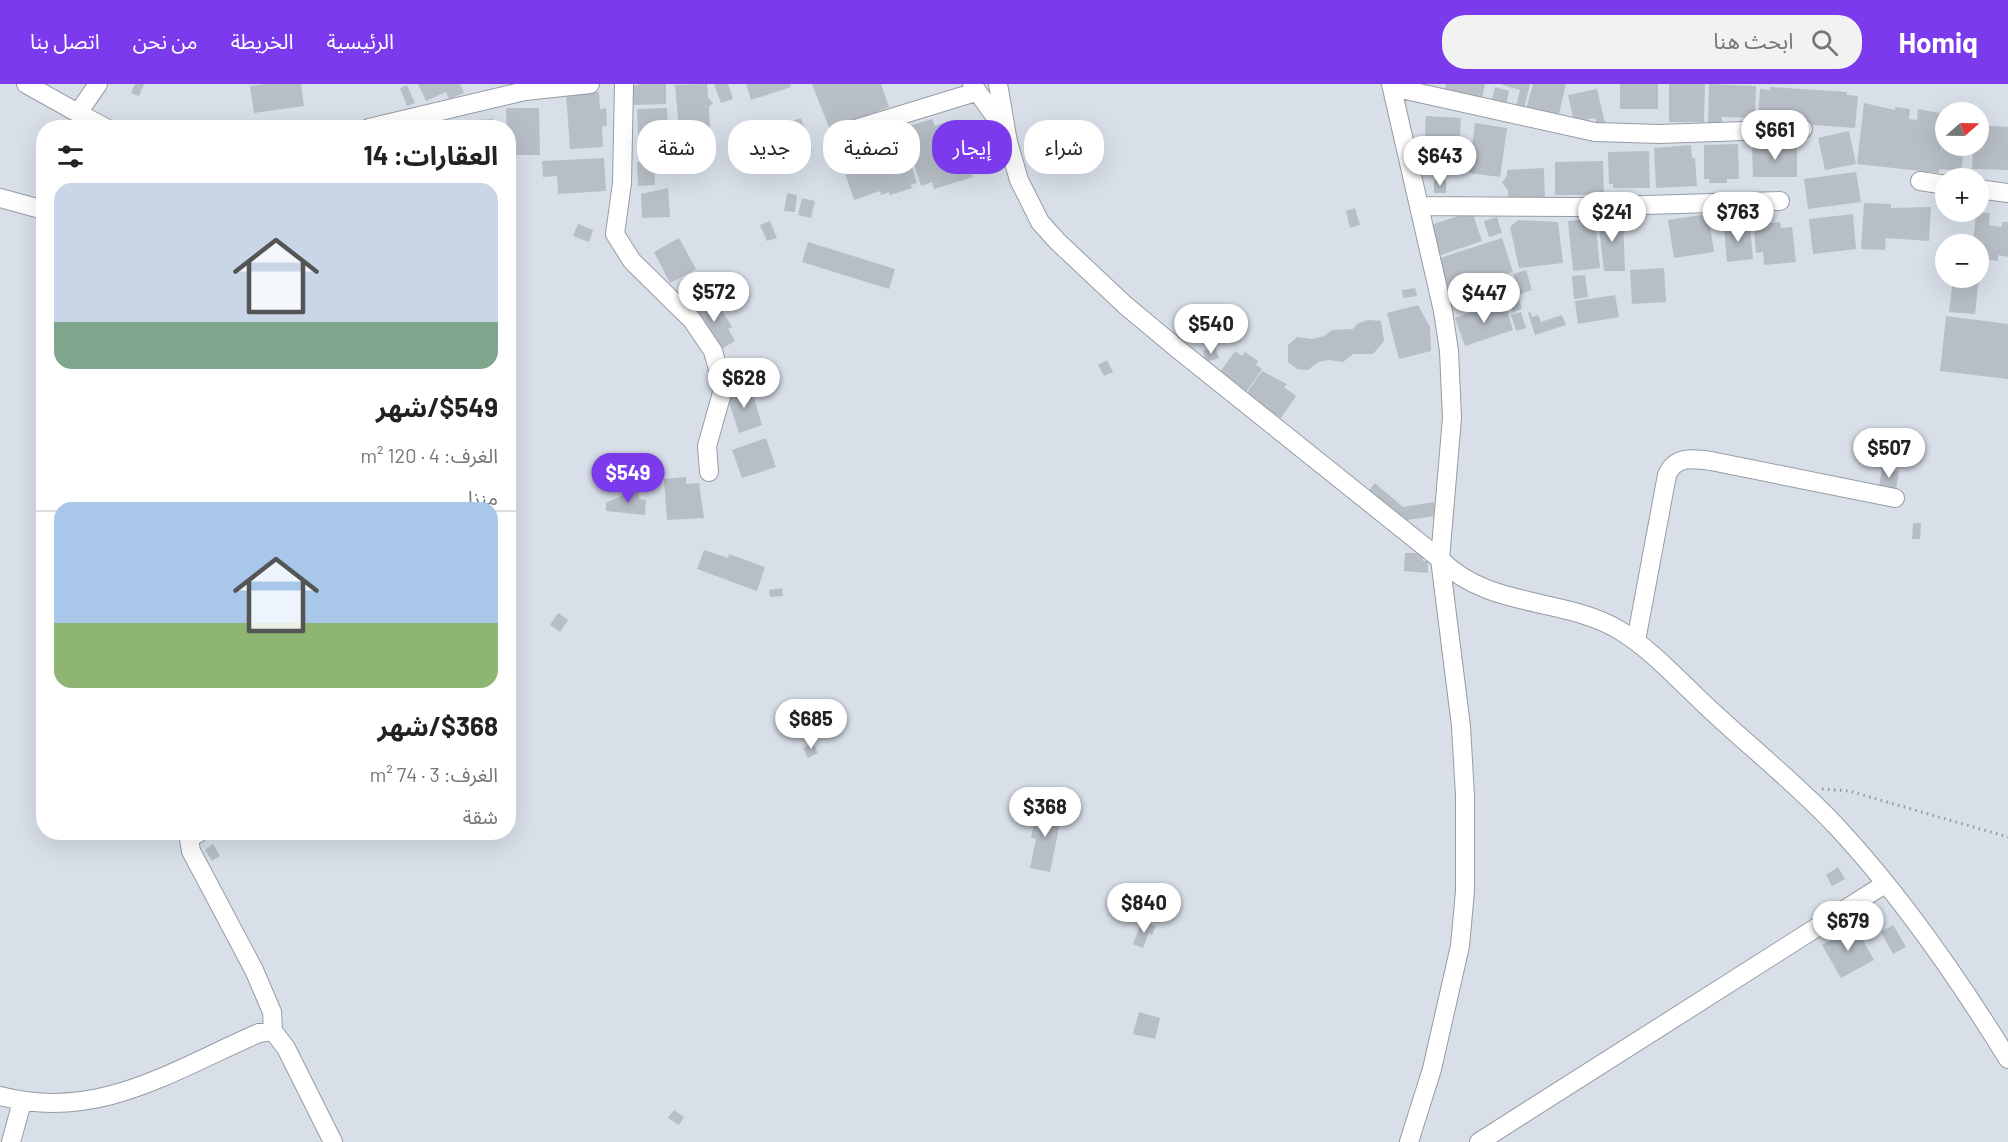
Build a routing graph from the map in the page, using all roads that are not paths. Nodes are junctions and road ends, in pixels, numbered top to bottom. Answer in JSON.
{"nodes":[{"id":1,"x":26,"y":84,"type":"edge"},
{"id":2,"x":98,"y":84,"type":"edge"},
{"id":3,"x":591,"y":84,"type":"edge"},
{"id":4,"x":624,"y":84,"type":"edge"},
{"id":5,"x":998,"y":84,"type":"edge"},
{"id":6,"x":1392,"y":86,"type":"edge"},
{"id":7,"x":974,"y":88,"type":"edge"},
{"id":8,"x":78,"y":113,"type":"junction"},
{"id":9,"x":91,"y":120,"type":"edge"},
{"id":10,"x":403,"y":120,"type":"edge"},
{"id":11,"x":881,"y":120,"type":"edge"},
{"id":12,"x":998,"y":120,"type":"edge"},
{"id":13,"x":1003,"y":120,"type":"edge"},
{"id":14,"x":1803,"y":129,"type":"dead end"},
{"id":15,"x":1012,"y":155,"type":"edge"},
{"id":16,"x":1920,"y":181,"type":"dead end"},
{"id":17,"x":1935,"y":183,"type":"edge"},
{"id":18,"x":1989,"y":190,"type":"edge"},
{"id":19,"x":2008,"y":193,"type":"edge"},
{"id":20,"x":0,"y":198,"type":"edge"},
{"id":21,"x":1780,"y":201,"type":"dead end"},
{"id":22,"x":1419,"y":206,"type":"junction"},
{"id":23,"x":36,"y":208,"type":"edge"},
{"id":24,"x":709,"y":472,"type":"dead end"},
{"id":25,"x":1894,"y":498,"type":"dead end"},
{"id":26,"x":1440,"y":559,"type":"junction"},
{"id":27,"x":1636,"y":641,"type":"junction"},
{"id":28,"x":189,"y":840,"type":"edge"},
{"id":29,"x":1886,"y":884,"type":"junction"},
{"id":30,"x":273,"y":1031,"type":"junction"},
{"id":31,"x":2008,"y":1059,"type":"edge"},
{"id":32,"x":0,"y":1096,"type":"edge"},
{"id":33,"x":22,"y":1102,"type":"junction"},
{"id":34,"x":11,"y":1142,"type":"edge"},
{"id":35,"x":333,"y":1142,"type":"edge"},
{"id":36,"x":1409,"y":1142,"type":"edge"},
{"id":37,"x":1479,"y":1142,"type":"edge"}],
"edges":[{"from":1,"to":8,"type":"street"},
{"from":2,"to":8,"type":"street"},
{"from":3,"to":10,"type":"street"},
{"from":4,"to":24,"type":"street"},
{"from":5,"to":13,"type":"street"},
{"from":6,"to":14,"type":"street"},
{"from":6,"to":22,"type":"street"},
{"from":7,"to":11,"type":"street"},
{"from":7,"to":12,"type":"street"},
{"from":8,"to":9,"type":"street"},
{"from":15,"to":26,"type":"street"},
{"from":16,"to":17,"type":"street"},
{"from":18,"to":19,"type":"street"},
{"from":20,"to":23,"type":"street"},
{"from":21,"to":22,"type":"street"},
{"from":22,"to":26,"type":"street"},
{"from":25,"to":27,"type":"street"},
{"from":26,"to":27,"type":"street"},
{"from":26,"to":36,"type":"street"},
{"from":27,"to":29,"type":"street"},
{"from":28,"to":30,"type":"street"},
{"from":29,"to":31,"type":"street"},
{"from":29,"to":37,"type":"street"},
{"from":30,"to":33,"type":"street"},
{"from":30,"to":35,"type":"street"},
{"from":32,"to":33,"type":"street"},
{"from":33,"to":34,"type":"street"}]}
